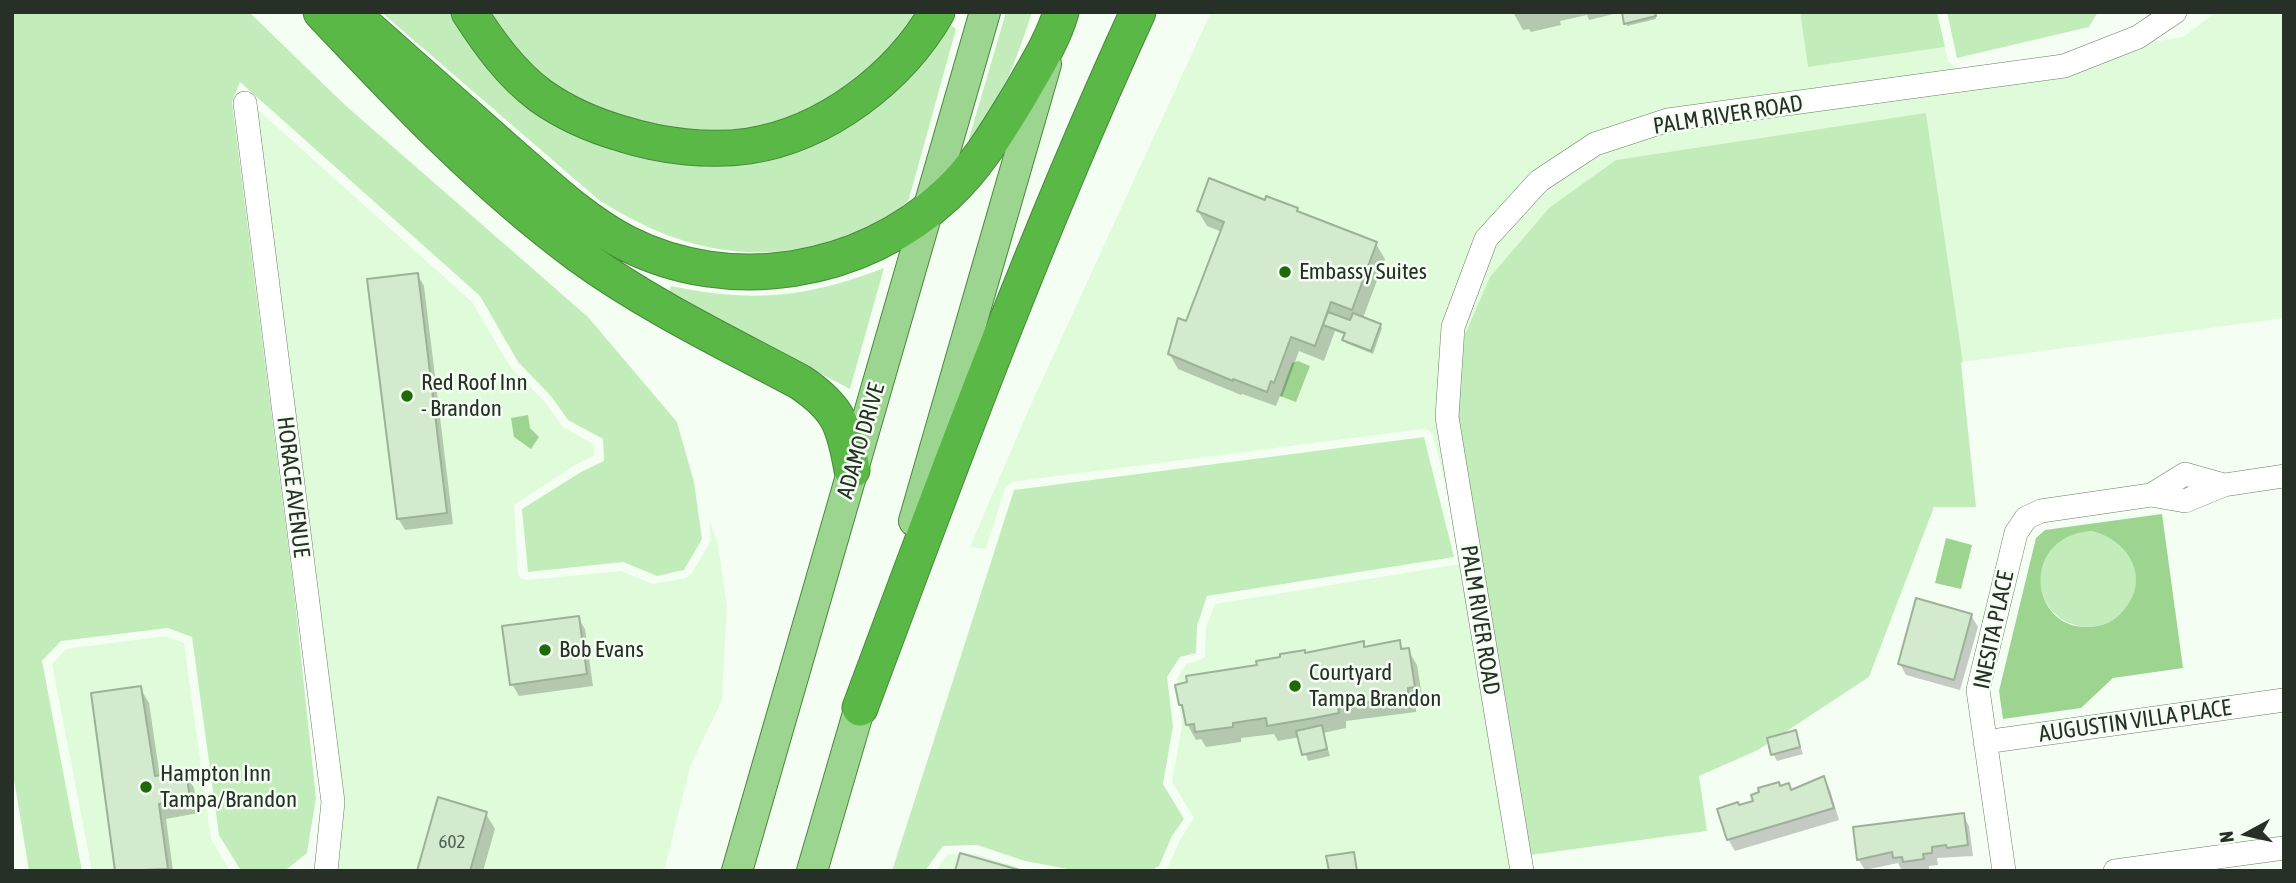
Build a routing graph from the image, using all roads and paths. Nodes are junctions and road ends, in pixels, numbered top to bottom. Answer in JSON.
{"nodes":[{"id":1,"x":321,"y":12,"type":"edge"},
{"id":2,"x":350,"y":12,"type":"edge"},
{"id":3,"x":468,"y":12,"type":"edge"},
{"id":4,"x":937,"y":12,"type":"edge"},
{"id":5,"x":985,"y":12,"type":"edge"},
{"id":6,"x":1121,"y":12,"type":"edge"},
{"id":7,"x":1138,"y":12,"type":"edge"},
{"id":8,"x":2175,"y":12,"type":"edge"},
{"id":9,"x":1060,"y":16,"type":"edge"},
{"id":10,"x":245,"y":103,"type":"dead end"},
{"id":11,"x":1085,"y":126,"type":"junction"},
{"id":12,"x":928,"y":212,"type":"junction"},
{"id":13,"x":852,"y":470,"type":"junction"},
{"id":14,"x":2284,"y":476,"type":"edge"},
{"id":15,"x":2284,"y":700,"type":"edge"},
{"id":16,"x":860,"y":708,"type":"junction"},
{"id":17,"x":1985,"y":742,"type":"junction"},
{"id":18,"x":2284,"y":848,"type":"edge"},
{"id":19,"x":326,"y":871,"type":"edge"},
{"id":20,"x":737,"y":871,"type":"edge"},
{"id":21,"x":812,"y":871,"type":"edge"},
{"id":22,"x":1522,"y":871,"type":"edge"},
{"id":23,"x":2004,"y":871,"type":"edge"},
{"id":24,"x":2115,"y":871,"type":"edge"}],
"edges":[{"from":1,"to":13,"type":"highway"},
{"from":2,"to":12,"type":"highway"},
{"from":3,"to":4,"type":"highway"},
{"from":5,"to":12,"type":"main road","name":"ADAMO DRIVE"},
{"from":6,"to":11,"type":"highway"},
{"from":7,"to":11,"type":"highway"},
{"from":8,"to":22,"type":"street","name":"PALM RIVER ROAD"},
{"from":9,"to":12,"type":"highway"},
{"from":9,"to":16,"type":"main road"},
{"from":10,"to":19,"type":"street","name":"HORACE AVENUE"},
{"from":11,"to":16,"type":"highway"},
{"from":12,"to":13,"type":"main road","name":"ADAMO DRIVE"},
{"from":13,"to":20,"type":"main road","name":"ADAMO DRIVE"},
{"from":14,"to":17,"type":"street","name":"INESITA PLACE"},
{"from":15,"to":17,"type":"street","name":"AUGUSTIN VILLA PLACE"},
{"from":16,"to":21,"type":"main road"},
{"from":17,"to":23,"type":"street","name":"INESITA PLACE"},
{"from":18,"to":24,"type":"street"}]}
